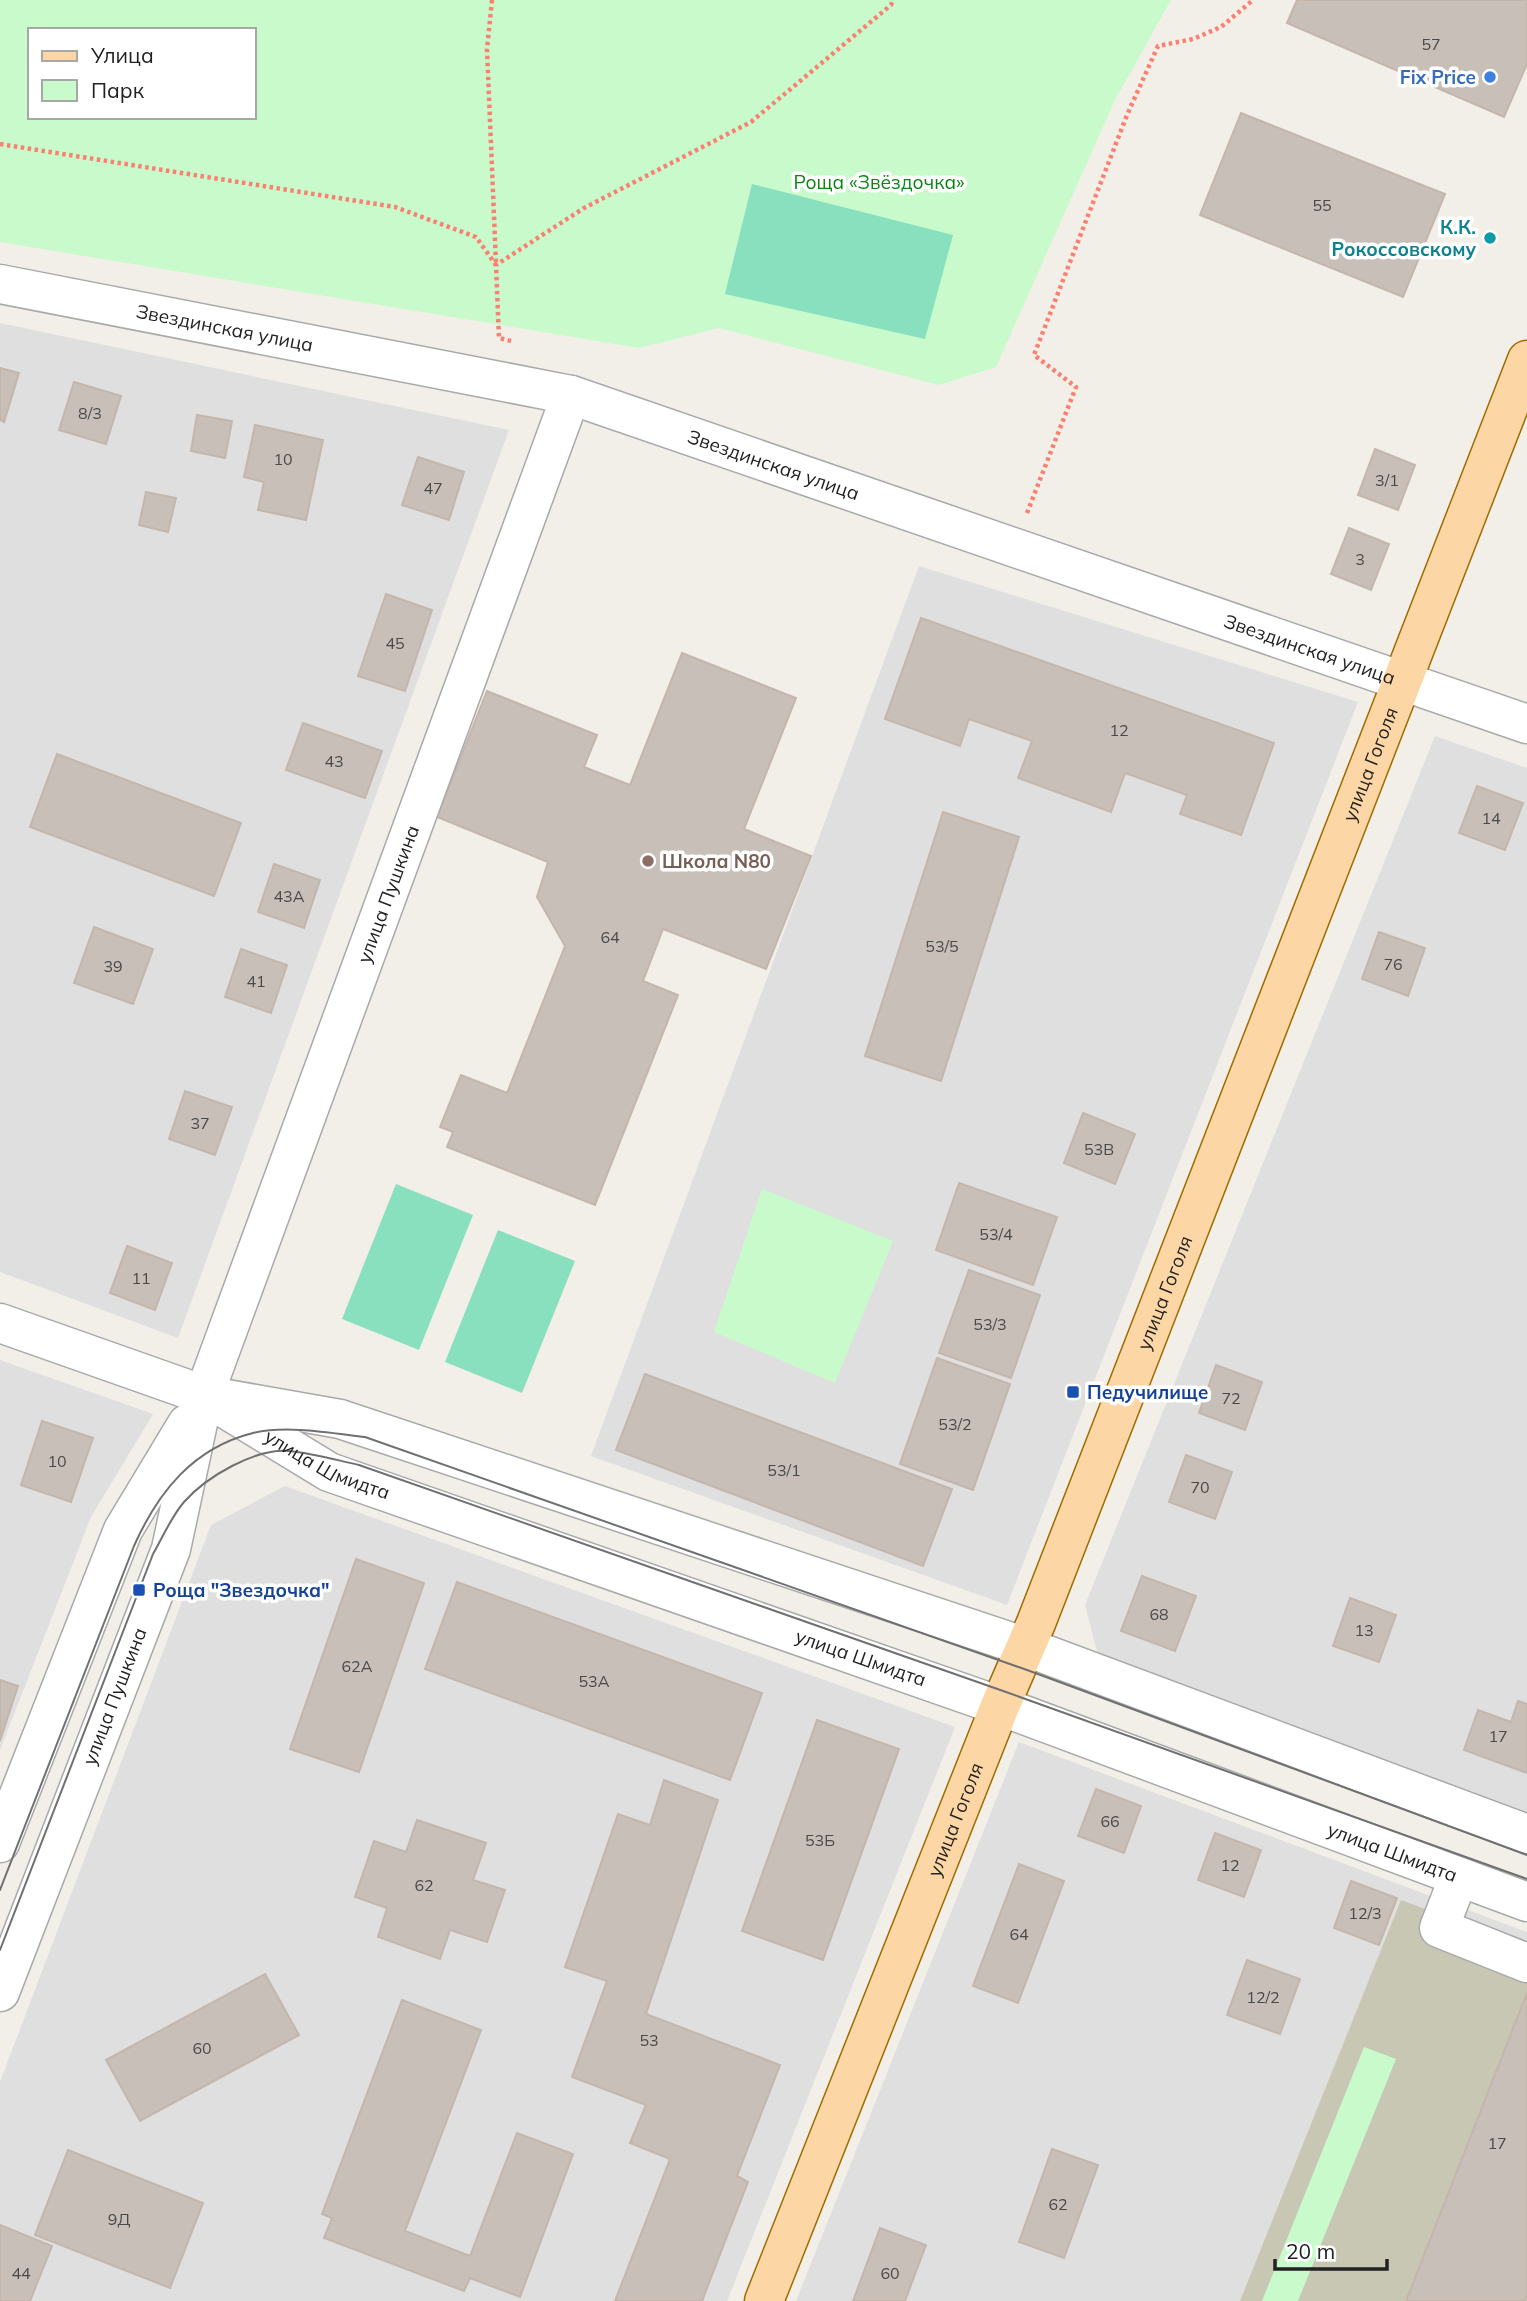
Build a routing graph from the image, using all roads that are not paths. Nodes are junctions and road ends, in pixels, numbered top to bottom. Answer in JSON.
{"nodes":[{"id":1,"x":0,"y":284,"type":"edge"},
{"id":2,"x":1527,"y":360,"type":"edge"},
{"id":3,"x":571,"y":395,"type":"junction"},
{"id":4,"x":1403,"y":681,"type":"junction"},
{"id":5,"x":1527,"y":724,"type":"edge"},
{"id":6,"x":0,"y":1323,"type":"edge"},
{"id":7,"x":204,"y":1395,"type":"junction"},
{"id":8,"x":1026,"y":1647,"type":"junction"},
{"id":9,"x":1000,"y":1706,"type":"junction"},
{"id":10,"x":1527,"y":1834,"type":"edge"},
{"id":11,"x":0,"y":1843,"type":"edge"},
{"id":12,"x":1459,"y":1877,"type":"junction"},
{"id":13,"x":1527,"y":1902,"type":"edge"},
{"id":14,"x":1527,"y":1963,"type":"edge"},
{"id":15,"x":0,"y":1992,"type":"edge"},
{"id":16,"x":764,"y":2301,"type":"edge"}],
"edges":[{"from":1,"to":3,"type":"street","name":"Звездинская улица"},
{"from":2,"to":4,"type":"main road","name":"улица Гоголя"},
{"from":3,"to":4,"type":"street","name":"Звездинская улица"},
{"from":3,"to":7,"type":"street","name":"улица Пушкина"},
{"from":4,"to":5,"type":"street","name":"Звездинская улица"},
{"from":4,"to":8,"type":"main road","name":"улица Гоголя"},
{"from":6,"to":7,"type":"street","name":"улица Шмидта"},
{"from":7,"to":8,"type":"street","name":"улица Шмидта"},
{"from":7,"to":9,"type":"street","name":"улица Шмидта"},
{"from":7,"to":11,"type":"street","name":"улица Пушкина"},
{"from":7,"to":15,"type":"street","name":"улица Пушкина"},
{"from":8,"to":9,"type":"main road","name":"улица Гоголя"},
{"from":8,"to":10,"type":"street","name":"улица Шмидта"},
{"from":9,"to":12,"type":"street","name":"улица Шмидта"},
{"from":9,"to":16,"type":"main road","name":"улица Гоголя"},
{"from":12,"to":13,"type":"street","name":"улица Шмидта"},
{"from":12,"to":14,"type":"street"}]}
